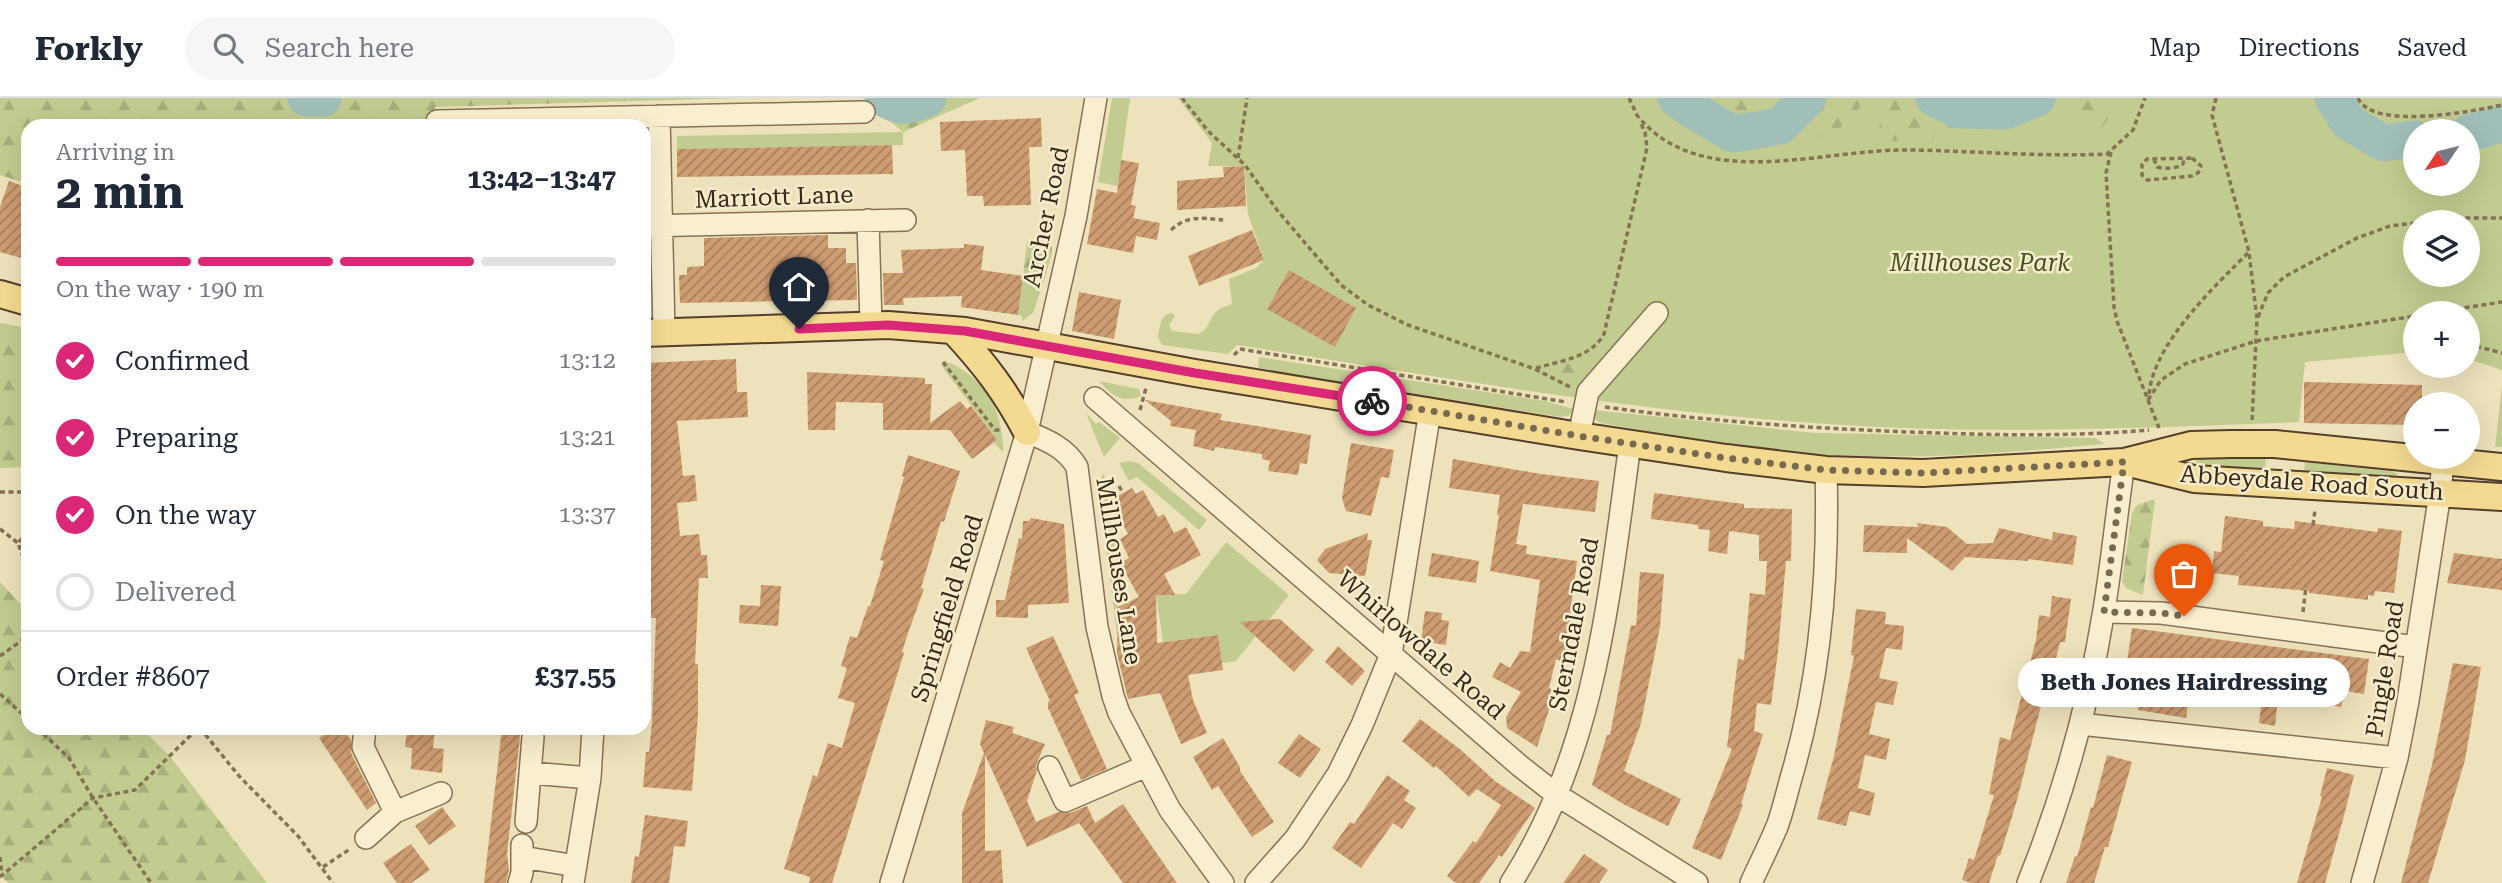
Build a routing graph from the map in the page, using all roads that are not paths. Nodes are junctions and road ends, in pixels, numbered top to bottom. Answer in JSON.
{"nodes":[{"id":1,"x":1096,"y":98,"type":"edge"},
{"id":2,"x":864,"y":112,"type":"dead end"},
{"id":3,"x":659,"y":116,"type":"junction"},
{"id":4,"x":565,"y":119,"type":"edge"},
{"id":5,"x":905,"y":219,"type":"dead end"},
{"id":6,"x":868,"y":220,"type":"junction"},
{"id":7,"x":652,"y":226,"type":"edge"},
{"id":8,"x":0,"y":294,"type":"edge"},
{"id":9,"x":21,"y":300,"type":"edge"},
{"id":10,"x":1657,"y":313,"type":"dead end"},
{"id":11,"x":870,"y":325,"type":"junction"},
{"id":12,"x":953,"y":330,"type":"junction"},
{"id":13,"x":654,"y":333,"type":"edge"},
{"id":14,"x":1046,"y":346,"type":"junction"},
{"id":15,"x":1095,"y":398,"type":"dead end"},
{"id":16,"x":1430,"y":411,"type":"junction"},
{"id":17,"x":1015,"y":431,"type":"junction"},
{"id":18,"x":1579,"y":436,"type":"junction"},
{"id":19,"x":1630,"y":444,"type":"junction"},
{"id":20,"x":2403,"y":457,"type":"edge"},
{"id":21,"x":2124,"y":462,"type":"junction"},
{"id":22,"x":2480,"y":465,"type":"edge"},
{"id":23,"x":2502,"y":467,"type":"edge"},
{"id":24,"x":2442,"y":469,"type":"edge"},
{"id":25,"x":1826,"y":470,"type":"junction"},
{"id":26,"x":2440,"y":493,"type":"junction"},
{"id":27,"x":2502,"y":497,"type":"edge"},
{"id":28,"x":2104,"y":612,"type":"junction"},
{"id":29,"x":2416,"y":647,"type":"junction"},
{"id":30,"x":1391,"y":654,"type":"junction"},
{"id":31,"x":2080,"y":724,"type":"junction"},
{"id":32,"x":364,"y":735,"type":"edge"},
{"id":33,"x":593,"y":735,"type":"edge"},
{"id":34,"x":533,"y":737,"type":"dead end"},
{"id":35,"x":2397,"y":758,"type":"junction"},
{"id":36,"x":1146,"y":766,"type":"junction"},
{"id":37,"x":1049,"y":767,"type":"dead end"},
{"id":38,"x":531,"y":773,"type":"junction"},
{"id":39,"x":590,"y":778,"type":"junction"},
{"id":40,"x":441,"y":793,"type":"dead end"},
{"id":41,"x":1557,"y":794,"type":"junction"},
{"id":42,"x":395,"y":812,"type":"junction"},
{"id":43,"x":366,"y":838,"type":"road end"},
{"id":44,"x":523,"y":841,"type":"junction"},
{"id":45,"x":575,"y":874,"type":"edge"},
{"id":46,"x":519,"y":883,"type":"edge"},
{"id":47,"x":891,"y":883,"type":"edge"},
{"id":48,"x":1223,"y":883,"type":"edge"},
{"id":49,"x":1256,"y":883,"type":"edge"},
{"id":50,"x":1511,"y":883,"type":"edge"},
{"id":51,"x":1697,"y":883,"type":"edge"},
{"id":52,"x":1751,"y":883,"type":"edge"},
{"id":53,"x":2028,"y":883,"type":"edge"},
{"id":54,"x":2362,"y":883,"type":"edge"}],
"edges":[{"from":1,"to":14,"type":"street","name":"Archer Road"},
{"from":2,"to":3,"type":"street"},
{"from":3,"to":4,"type":"street"},
{"from":3,"to":7,"type":"street"},
{"from":5,"to":6,"type":"street","name":"Marriott Lane"},
{"from":6,"to":7,"type":"street","name":"Marriott Lane"},
{"from":6,"to":11,"type":"street"},
{"from":7,"to":13,"type":"street"},
{"from":8,"to":9,"type":"main road"},
{"from":10,"to":18,"type":"street"},
{"from":11,"to":12,"type":"main road","name":"Abbeydale Road South"},
{"from":11,"to":13,"type":"main road","name":"Abbeydale Road South"},
{"from":12,"to":14,"type":"main road","name":"Abbeydale Road South"},
{"from":12,"to":17,"type":"main road"},
{"from":14,"to":16,"type":"main road","name":"Abbeydale Road South"},
{"from":14,"to":17,"type":"street","name":"Springfield Road"},
{"from":15,"to":30,"type":"street","name":"Whirlowdale Road"},
{"from":16,"to":18,"type":"main road","name":"Abbeydale Road South"},
{"from":16,"to":30,"type":"street"},
{"from":17,"to":36,"type":"street","name":"Millhouses Lane"},
{"from":17,"to":47,"type":"street","name":"Springfield Road"},
{"from":18,"to":19,"type":"main road","name":"Abbeydale Road South"},
{"from":19,"to":25,"type":"main road","name":"Abbeydale Road South"},
{"from":19,"to":41,"type":"street","name":"Sterndale Road"},
{"from":20,"to":21,"type":"main road","name":"Abbeydale Road South"},
{"from":21,"to":25,"type":"main road","name":"Abbeydale Road South"},
{"from":21,"to":26,"type":"main road","name":"Abbeydale Road South"},
{"from":21,"to":28,"type":"street"},
{"from":22,"to":23,"type":"main road","name":"Abbeydale Road South"},
{"from":24,"to":26,"type":"street","name":"Pingle Road"},
{"from":25,"to":52,"type":"street"},
{"from":26,"to":27,"type":"main road","name":"Abbeydale Road South"},
{"from":26,"to":29,"type":"street","name":"Pingle Road"},
{"from":28,"to":29,"type":"street"},
{"from":28,"to":31,"type":"street"},
{"from":29,"to":35,"type":"street","name":"Pingle Road"},
{"from":30,"to":41,"type":"street","name":"Whirlowdale Road"},
{"from":30,"to":49,"type":"street"},
{"from":31,"to":35,"type":"street"},
{"from":31,"to":53,"type":"street"},
{"from":32,"to":42,"type":"street"},
{"from":33,"to":39,"type":"street"},
{"from":34,"to":38,"type":"street"},
{"from":35,"to":54,"type":"street","name":"Pingle Road"},
{"from":36,"to":37,"type":"street"},
{"from":36,"to":48,"type":"street","name":"Millhouses Lane"},
{"from":38,"to":39,"type":"street"},
{"from":38,"to":44,"type":"street"},
{"from":39,"to":45,"type":"street"},
{"from":40,"to":42,"type":"street"},
{"from":41,"to":50,"type":"street","name":"Sterndale Road"},
{"from":41,"to":51,"type":"street","name":"Whirlowdale Road"},
{"from":42,"to":43,"type":"street"},
{"from":44,"to":45,"type":"street"},
{"from":44,"to":46,"type":"street"}]}
